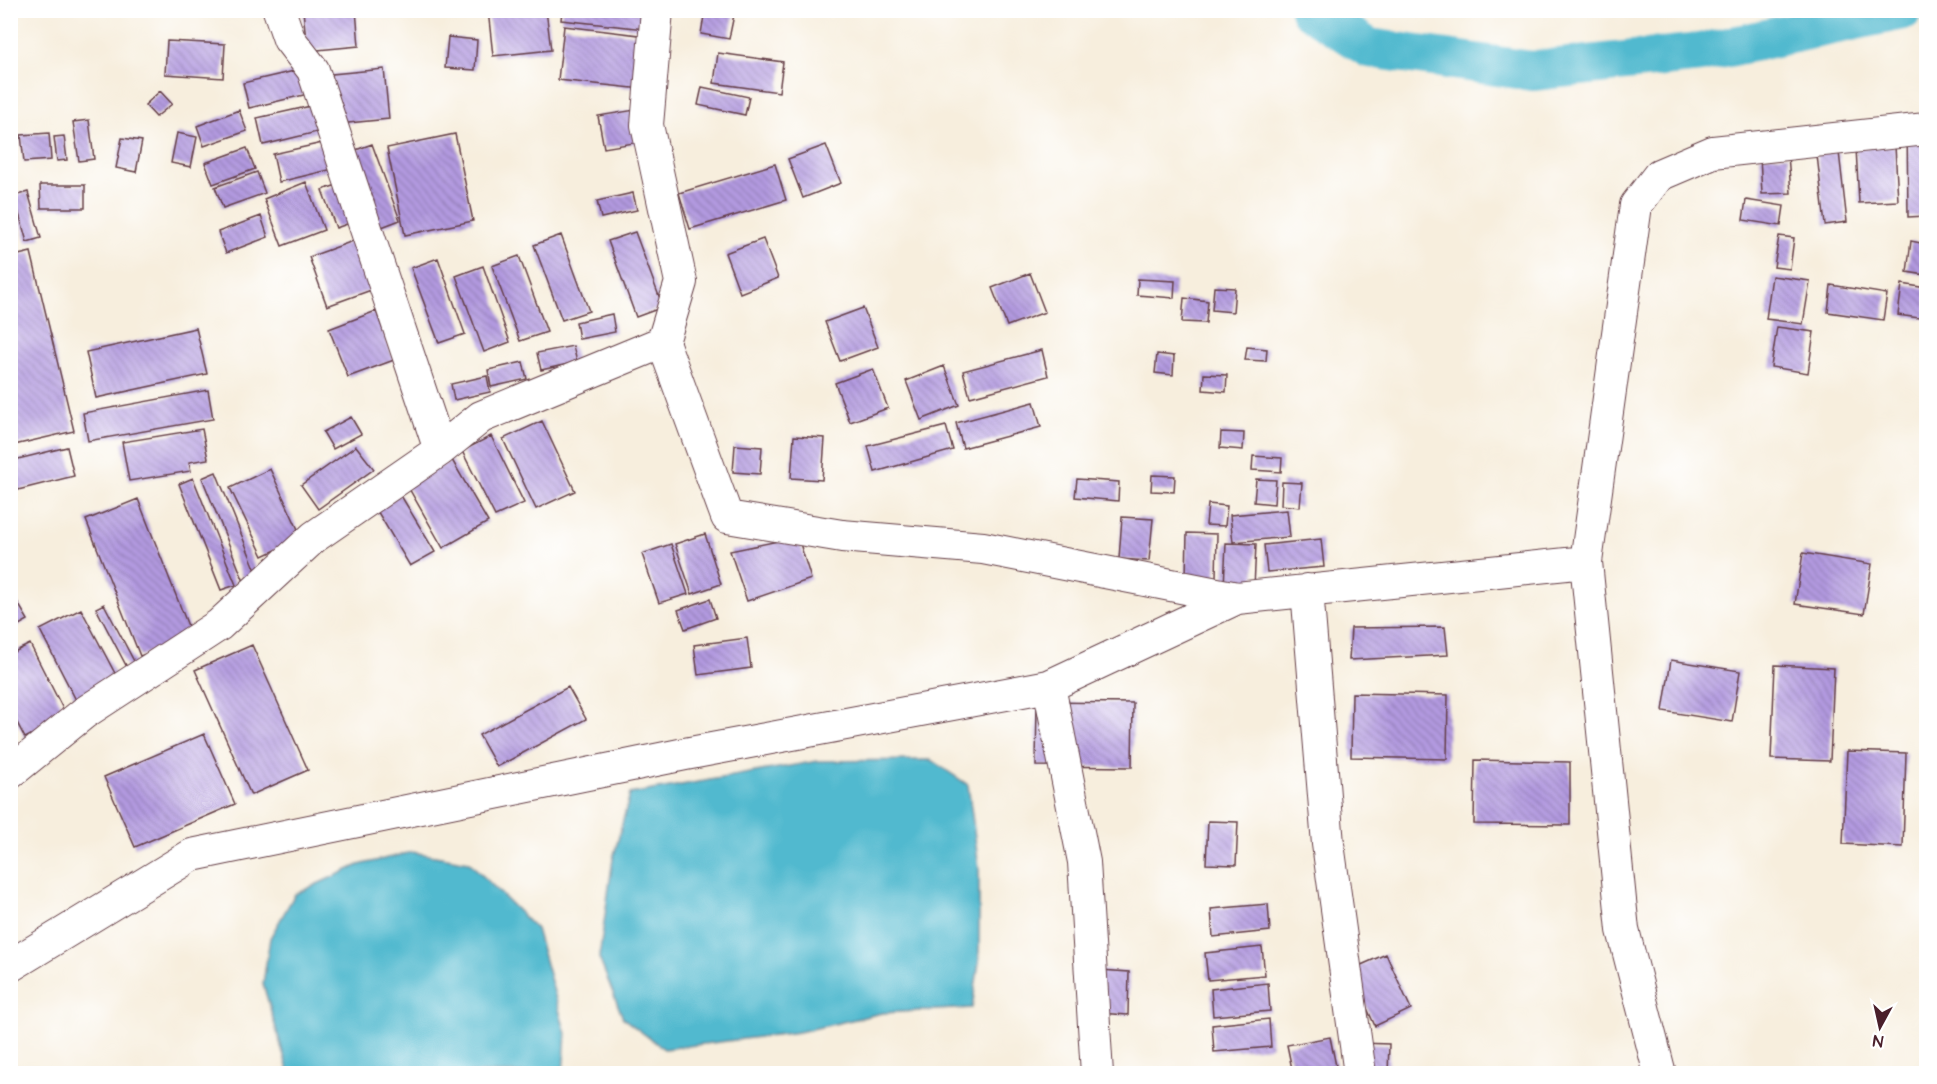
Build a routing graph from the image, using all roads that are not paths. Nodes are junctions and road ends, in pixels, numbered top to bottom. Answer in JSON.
{"nodes":[{"id":1,"x":279,"y":10,"type":"edge"},
{"id":2,"x":657,"y":10,"type":"edge"},
{"id":3,"x":1926,"y":129,"type":"edge"},
{"id":4,"x":663,"y":342,"type":"junction"},
{"id":5,"x":440,"y":450,"type":"junction"},
{"id":6,"x":1586,"y":562,"type":"junction"},
{"id":7,"x":1306,"y":590,"type":"junction"},
{"id":8,"x":1237,"y":598,"type":"junction"},
{"id":9,"x":1049,"y":686,"type":"junction"},
{"id":10,"x":10,"y":773,"type":"edge"},
{"id":11,"x":10,"y":966,"type":"edge"},
{"id":12,"x":1097,"y":1074,"type":"edge"},
{"id":13,"x":1360,"y":1074,"type":"edge"},
{"id":14,"x":1660,"y":1074,"type":"edge"}],
"edges":[{"from":1,"to":5,"type":"street"},
{"from":2,"to":4,"type":"street"},
{"from":3,"to":6,"type":"street"},
{"from":4,"to":5,"type":"street"},
{"from":4,"to":8,"type":"street"},
{"from":5,"to":10,"type":"street"},
{"from":6,"to":7,"type":"street"},
{"from":6,"to":14,"type":"street"},
{"from":7,"to":8,"type":"street"},
{"from":7,"to":13,"type":"street"},
{"from":8,"to":9,"type":"street"},
{"from":9,"to":11,"type":"street"},
{"from":9,"to":12,"type":"street"}]}
